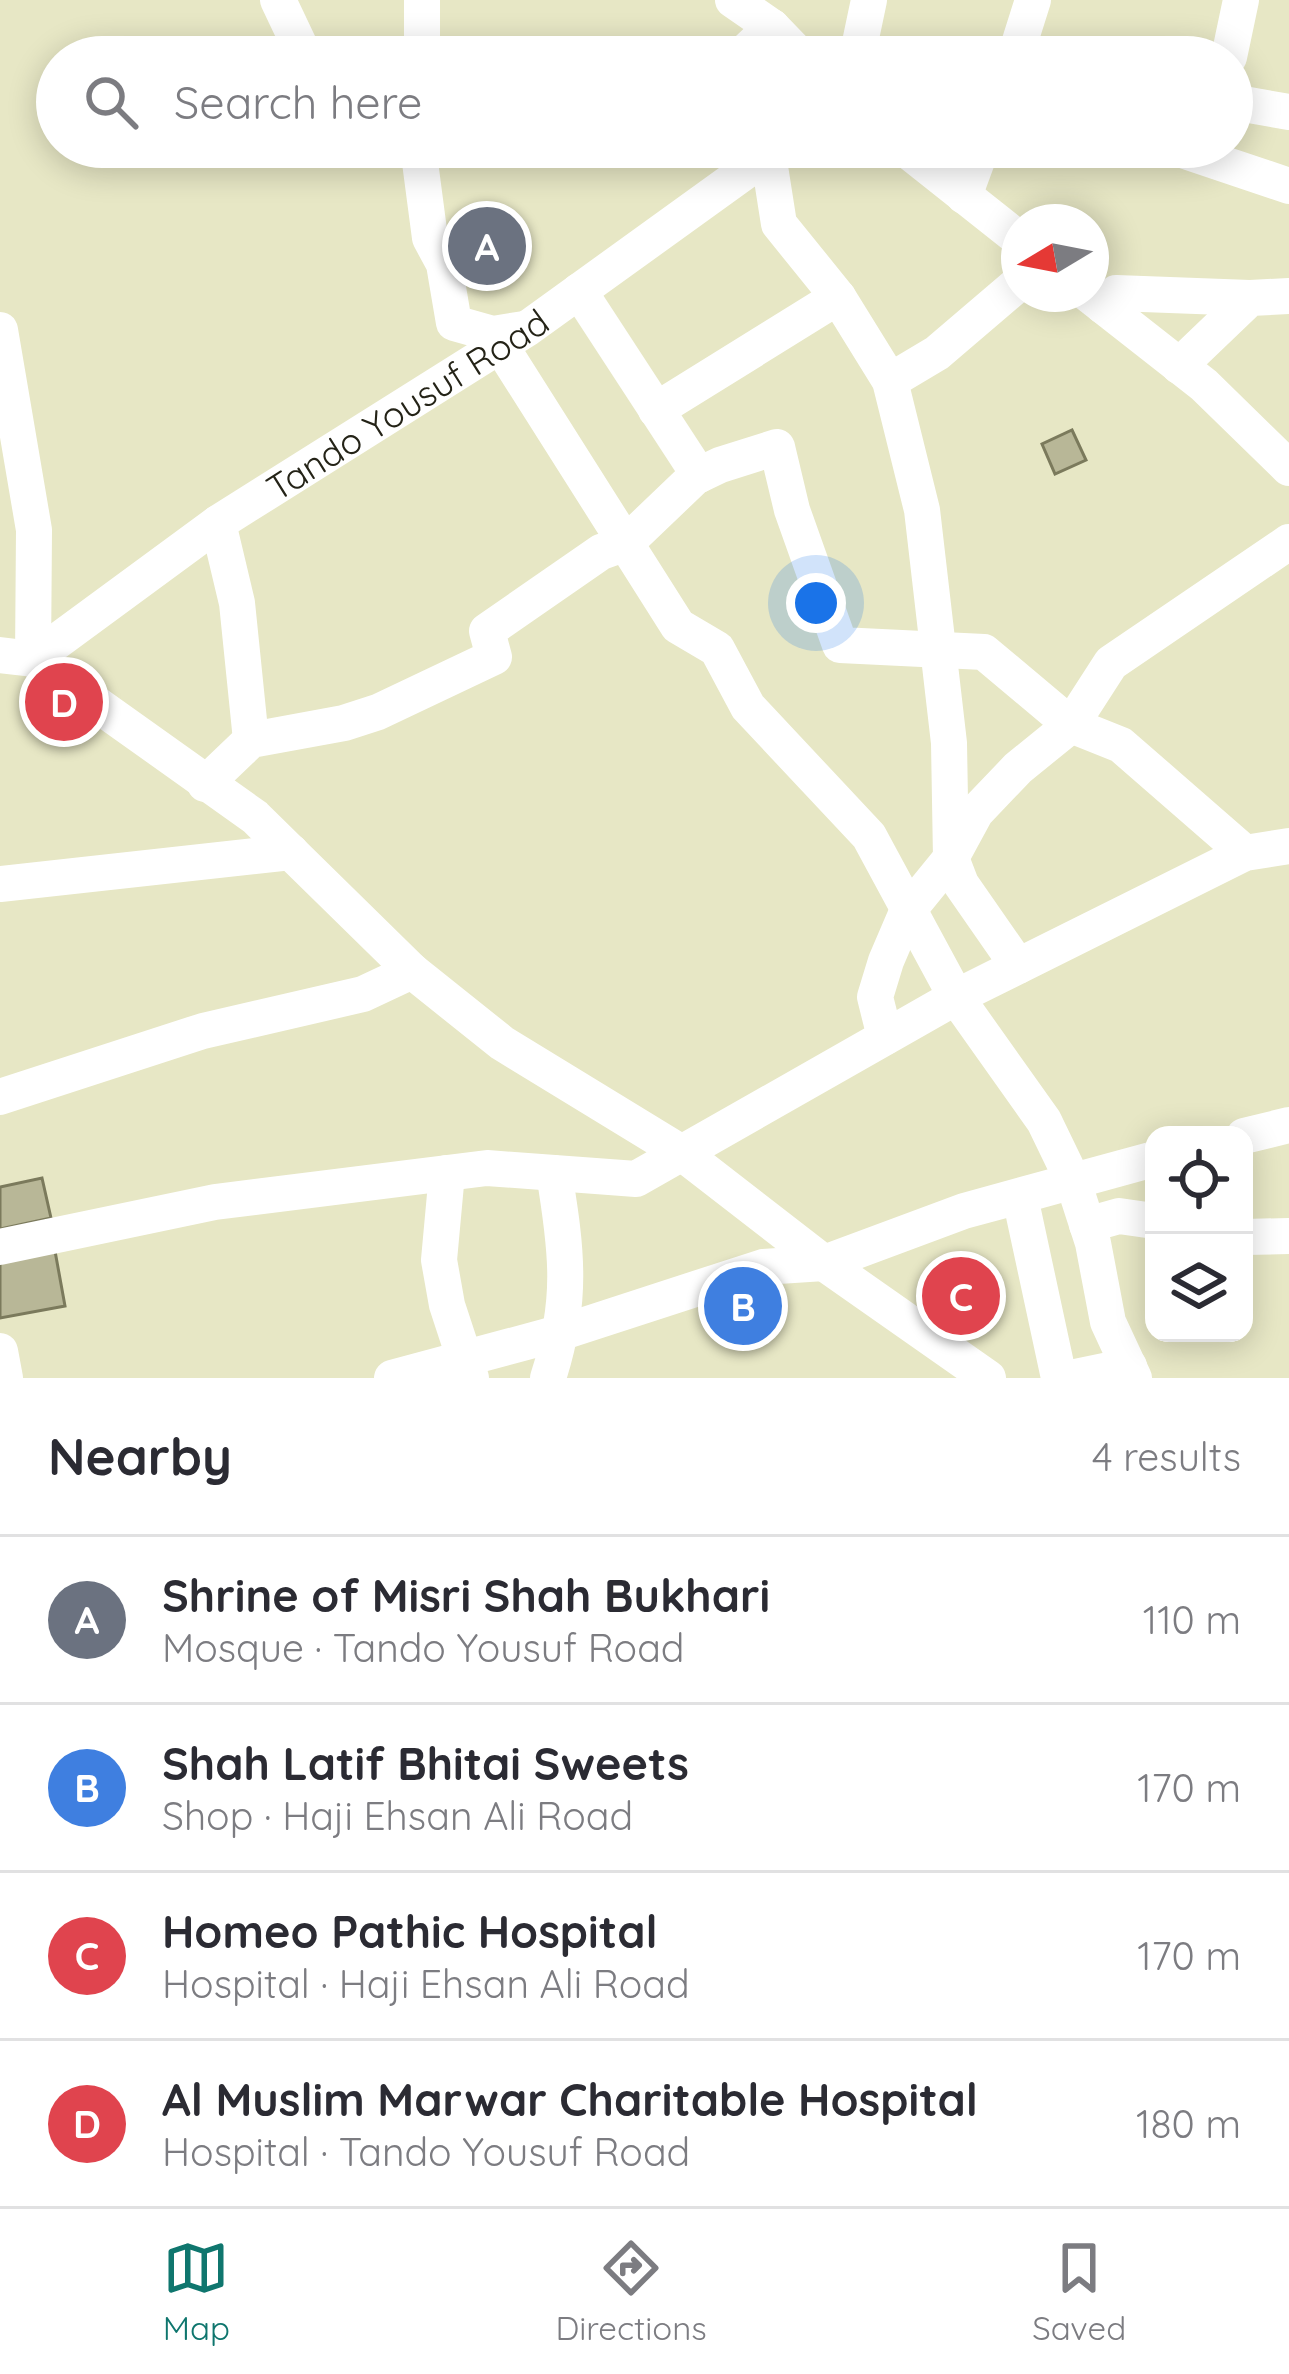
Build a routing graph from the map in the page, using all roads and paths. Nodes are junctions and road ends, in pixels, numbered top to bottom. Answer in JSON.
{"nodes":[{"id":1,"x":278,"y":0,"type":"edge"},
{"id":2,"x":422,"y":0,"type":"edge"},
{"id":3,"x":734,"y":0,"type":"edge"},
{"id":4,"x":869,"y":0,"type":"edge"},
{"id":5,"x":1034,"y":0,"type":"edge"},
{"id":6,"x":1241,"y":0,"type":"edge"},
{"id":7,"x":772,"y":27,"type":"junction"},
{"id":8,"x":295,"y":36,"type":"edge"},
{"id":9,"x":422,"y":36,"type":"edge"},
{"id":10,"x":762,"y":36,"type":"edge"},
{"id":11,"x":781,"y":36,"type":"edge"},
{"id":12,"x":861,"y":36,"type":"edge"},
{"id":13,"x":1023,"y":36,"type":"edge"},
{"id":14,"x":1233,"y":36,"type":"edge"},
{"id":15,"x":1253,"y":106,"type":"edge"},
{"id":16,"x":1289,"y":112,"type":"edge"},
{"id":17,"x":421,"y":168,"type":"edge"},
{"id":18,"x":746,"y":168,"type":"edge"},
{"id":19,"x":772,"y":168,"type":"edge"},
{"id":20,"x":929,"y":168,"type":"edge"},
{"id":21,"x":974,"y":168,"type":"edge"},
{"id":22,"x":1246,"y":168,"type":"edge"},
{"id":23,"x":1289,"y":186,"type":"edge"},
{"id":24,"x":964,"y":196,"type":"junction"},
{"id":25,"x":1001,"y":225,"type":"edge"},
{"id":26,"x":579,"y":291,"type":"junction"},
{"id":27,"x":1109,"y":295,"type":"edge"},
{"id":28,"x":1289,"y":296,"type":"edge"},
{"id":29,"x":838,"y":297,"type":"junction"},
{"id":30,"x":1001,"y":298,"type":"edge"},
{"id":31,"x":1250,"y":298,"type":"junction"},
{"id":32,"x":1109,"y":310,"type":"edge"},
{"id":33,"x":0,"y":330,"type":"edge"},
{"id":34,"x":514,"y":337,"type":"junction"},
{"id":35,"x":1180,"y":366,"type":"junction"},
{"id":36,"x":890,"y":380,"type":"junction"},
{"id":37,"x":656,"y":410,"type":"junction"},
{"id":38,"x":1289,"y":467,"type":"edge"},
{"id":39,"x":699,"y":475,"type":"junction"},
{"id":40,"x":218,"y":523,"type":"junction"},
{"id":41,"x":17,"y":528,"type":"edge"},
{"id":42,"x":1289,"y":542,"type":"edge"},
{"id":43,"x":626,"y":543,"type":"junction"},
{"id":44,"x":939,"y":650,"type":"junction"},
{"id":45,"x":16,"y":657,"type":"edge"},
{"id":46,"x":1071,"y":725,"type":"junction"},
{"id":47,"x":251,"y":740,"type":"junction"},
{"id":48,"x":205,"y":784,"type":"junction"},
{"id":49,"x":1289,"y":846,"type":"edge"},
{"id":50,"x":291,"y":852,"type":"junction"},
{"id":51,"x":1245,"y":853,"type":"junction"},
{"id":52,"x":951,"y":858,"type":"junction"},
{"id":53,"x":0,"y":884,"type":"edge"},
{"id":54,"x":907,"y":912,"type":"junction"},
{"id":55,"x":1018,"y":966,"type":"junction"},
{"id":56,"x":412,"y":971,"type":"junction"},
{"id":57,"x":956,"y":997,"type":"junction"},
{"id":58,"x":885,"y":1037,"type":"junction"},
{"id":59,"x":0,"y":1097,"type":"edge"},
{"id":60,"x":1289,"y":1125,"type":"edge"},
{"id":61,"x":1253,"y":1134,"type":"edge"},
{"id":62,"x":682,"y":1153,"type":"junction"},
{"id":63,"x":1138,"y":1163,"type":"edge"},
{"id":64,"x":447,"y":1173,"type":"junction"},
{"id":65,"x":554,"y":1173,"type":"junction"},
{"id":66,"x":1073,"y":1181,"type":"junction"},
{"id":67,"x":1020,"y":1196,"type":"junction"},
{"id":68,"x":1142,"y":1219,"type":"edge"},
{"id":69,"x":1087,"y":1225,"type":"junction"},
{"id":70,"x":1289,"y":1236,"type":"edge"},
{"id":71,"x":1253,"y":1237,"type":"edge"},
{"id":72,"x":0,"y":1247,"type":"edge"},
{"id":73,"x":824,"y":1263,"type":"junction"},
{"id":74,"x":563,"y":1332,"type":"junction"},
{"id":75,"x":0,"y":1351,"type":"edge"},
{"id":76,"x":468,"y":1368,"type":"edge"},
{"id":77,"x":1131,"y":1372,"type":"edge"},
{"id":78,"x":5,"y":1378,"type":"edge"},
{"id":79,"x":392,"y":1378,"type":"edge"},
{"id":80,"x":548,"y":1378,"type":"edge"},
{"id":81,"x":988,"y":1378,"type":"edge"},
{"id":82,"x":1059,"y":1378,"type":"edge"},
{"id":83,"x":1071,"y":1378,"type":"edge"}],
"edges":[{"from":1,"to":8,"type":"street"},
{"from":2,"to":9,"type":"street"},
{"from":3,"to":7,"type":"street"},
{"from":4,"to":12,"type":"street"},
{"from":5,"to":13,"type":"street"},
{"from":6,"to":14,"type":"street"},
{"from":7,"to":10,"type":"street"},
{"from":7,"to":11,"type":"street"},
{"from":15,"to":16,"type":"street"},
{"from":17,"to":34,"type":"street"},
{"from":18,"to":26,"type":"street","name":"Tando Yousuf Road"},
{"from":19,"to":29,"type":"street"},
{"from":20,"to":24,"type":"street"},
{"from":21,"to":24,"type":"street"},
{"from":22,"to":23,"type":"street"},
{"from":24,"to":25,"type":"street"},
{"from":26,"to":34,"type":"street","name":"Tando Yousuf Road"},
{"from":26,"to":37,"type":"street"},
{"from":27,"to":31,"type":"street"},
{"from":28,"to":31,"type":"street"},
{"from":29,"to":36,"type":"street"},
{"from":29,"to":37,"type":"street"},
{"from":30,"to":36,"type":"street"},
{"from":31,"to":35,"type":"street"},
{"from":32,"to":35,"type":"street"},
{"from":33,"to":41,"type":"street"},
{"from":34,"to":40,"type":"street","name":"Tando Yousuf Road"},
{"from":34,"to":43,"type":"street"},
{"from":35,"to":38,"type":"street"},
{"from":36,"to":44,"type":"street"},
{"from":37,"to":39,"type":"street"},
{"from":39,"to":43,"type":"street"},
{"from":39,"to":44,"type":"street"},
{"from":40,"to":45,"type":"street","name":"Tando Yousuf Road"},
{"from":40,"to":47,"type":"street"},
{"from":41,"to":45,"type":"street"},
{"from":42,"to":46,"type":"street"},
{"from":43,"to":47,"type":"street"},
{"from":43,"to":54,"type":"street"},
{"from":44,"to":46,"type":"street"},
{"from":44,"to":52,"type":"street"},
{"from":45,"to":48,"type":"street"},
{"from":46,"to":51,"type":"street"},
{"from":46,"to":52,"type":"street"},
{"from":47,"to":48,"type":"street"},
{"from":48,"to":50,"type":"street"},
{"from":49,"to":51,"type":"street"},
{"from":50,"to":53,"type":"street"},
{"from":50,"to":56,"type":"street"},
{"from":51,"to":55,"type":"street"},
{"from":52,"to":54,"type":"street"},
{"from":52,"to":55,"type":"street"},
{"from":54,"to":57,"type":"street"},
{"from":54,"to":58,"type":"street"},
{"from":55,"to":57,"type":"street"},
{"from":56,"to":59,"type":"street"},
{"from":56,"to":62,"type":"street"},
{"from":57,"to":58,"type":"street"},
{"from":57,"to":66,"type":"street"},
{"from":58,"to":62,"type":"street"},
{"from":60,"to":61,"type":"street"},
{"from":62,"to":65,"type":"street"},
{"from":62,"to":73,"type":"street"},
{"from":63,"to":66,"type":"street"},
{"from":63,"to":68,"type":"street"},
{"from":64,"to":65,"type":"street"},
{"from":64,"to":72,"type":"street"},
{"from":64,"to":76,"type":"street"},
{"from":65,"to":74,"type":"street"},
{"from":66,"to":67,"type":"street"},
{"from":66,"to":69,"type":"street"},
{"from":67,"to":73,"type":"street"},
{"from":67,"to":82,"type":"street"},
{"from":68,"to":69,"type":"street"},
{"from":69,"to":77,"type":"street"},
{"from":70,"to":71,"type":"street"},
{"from":73,"to":74,"type":"street"},
{"from":73,"to":81,"type":"street"},
{"from":74,"to":76,"type":"street"},
{"from":74,"to":80,"type":"street"},
{"from":75,"to":78,"type":"street"},
{"from":76,"to":79,"type":"street"},
{"from":77,"to":83,"type":"street"}]}
